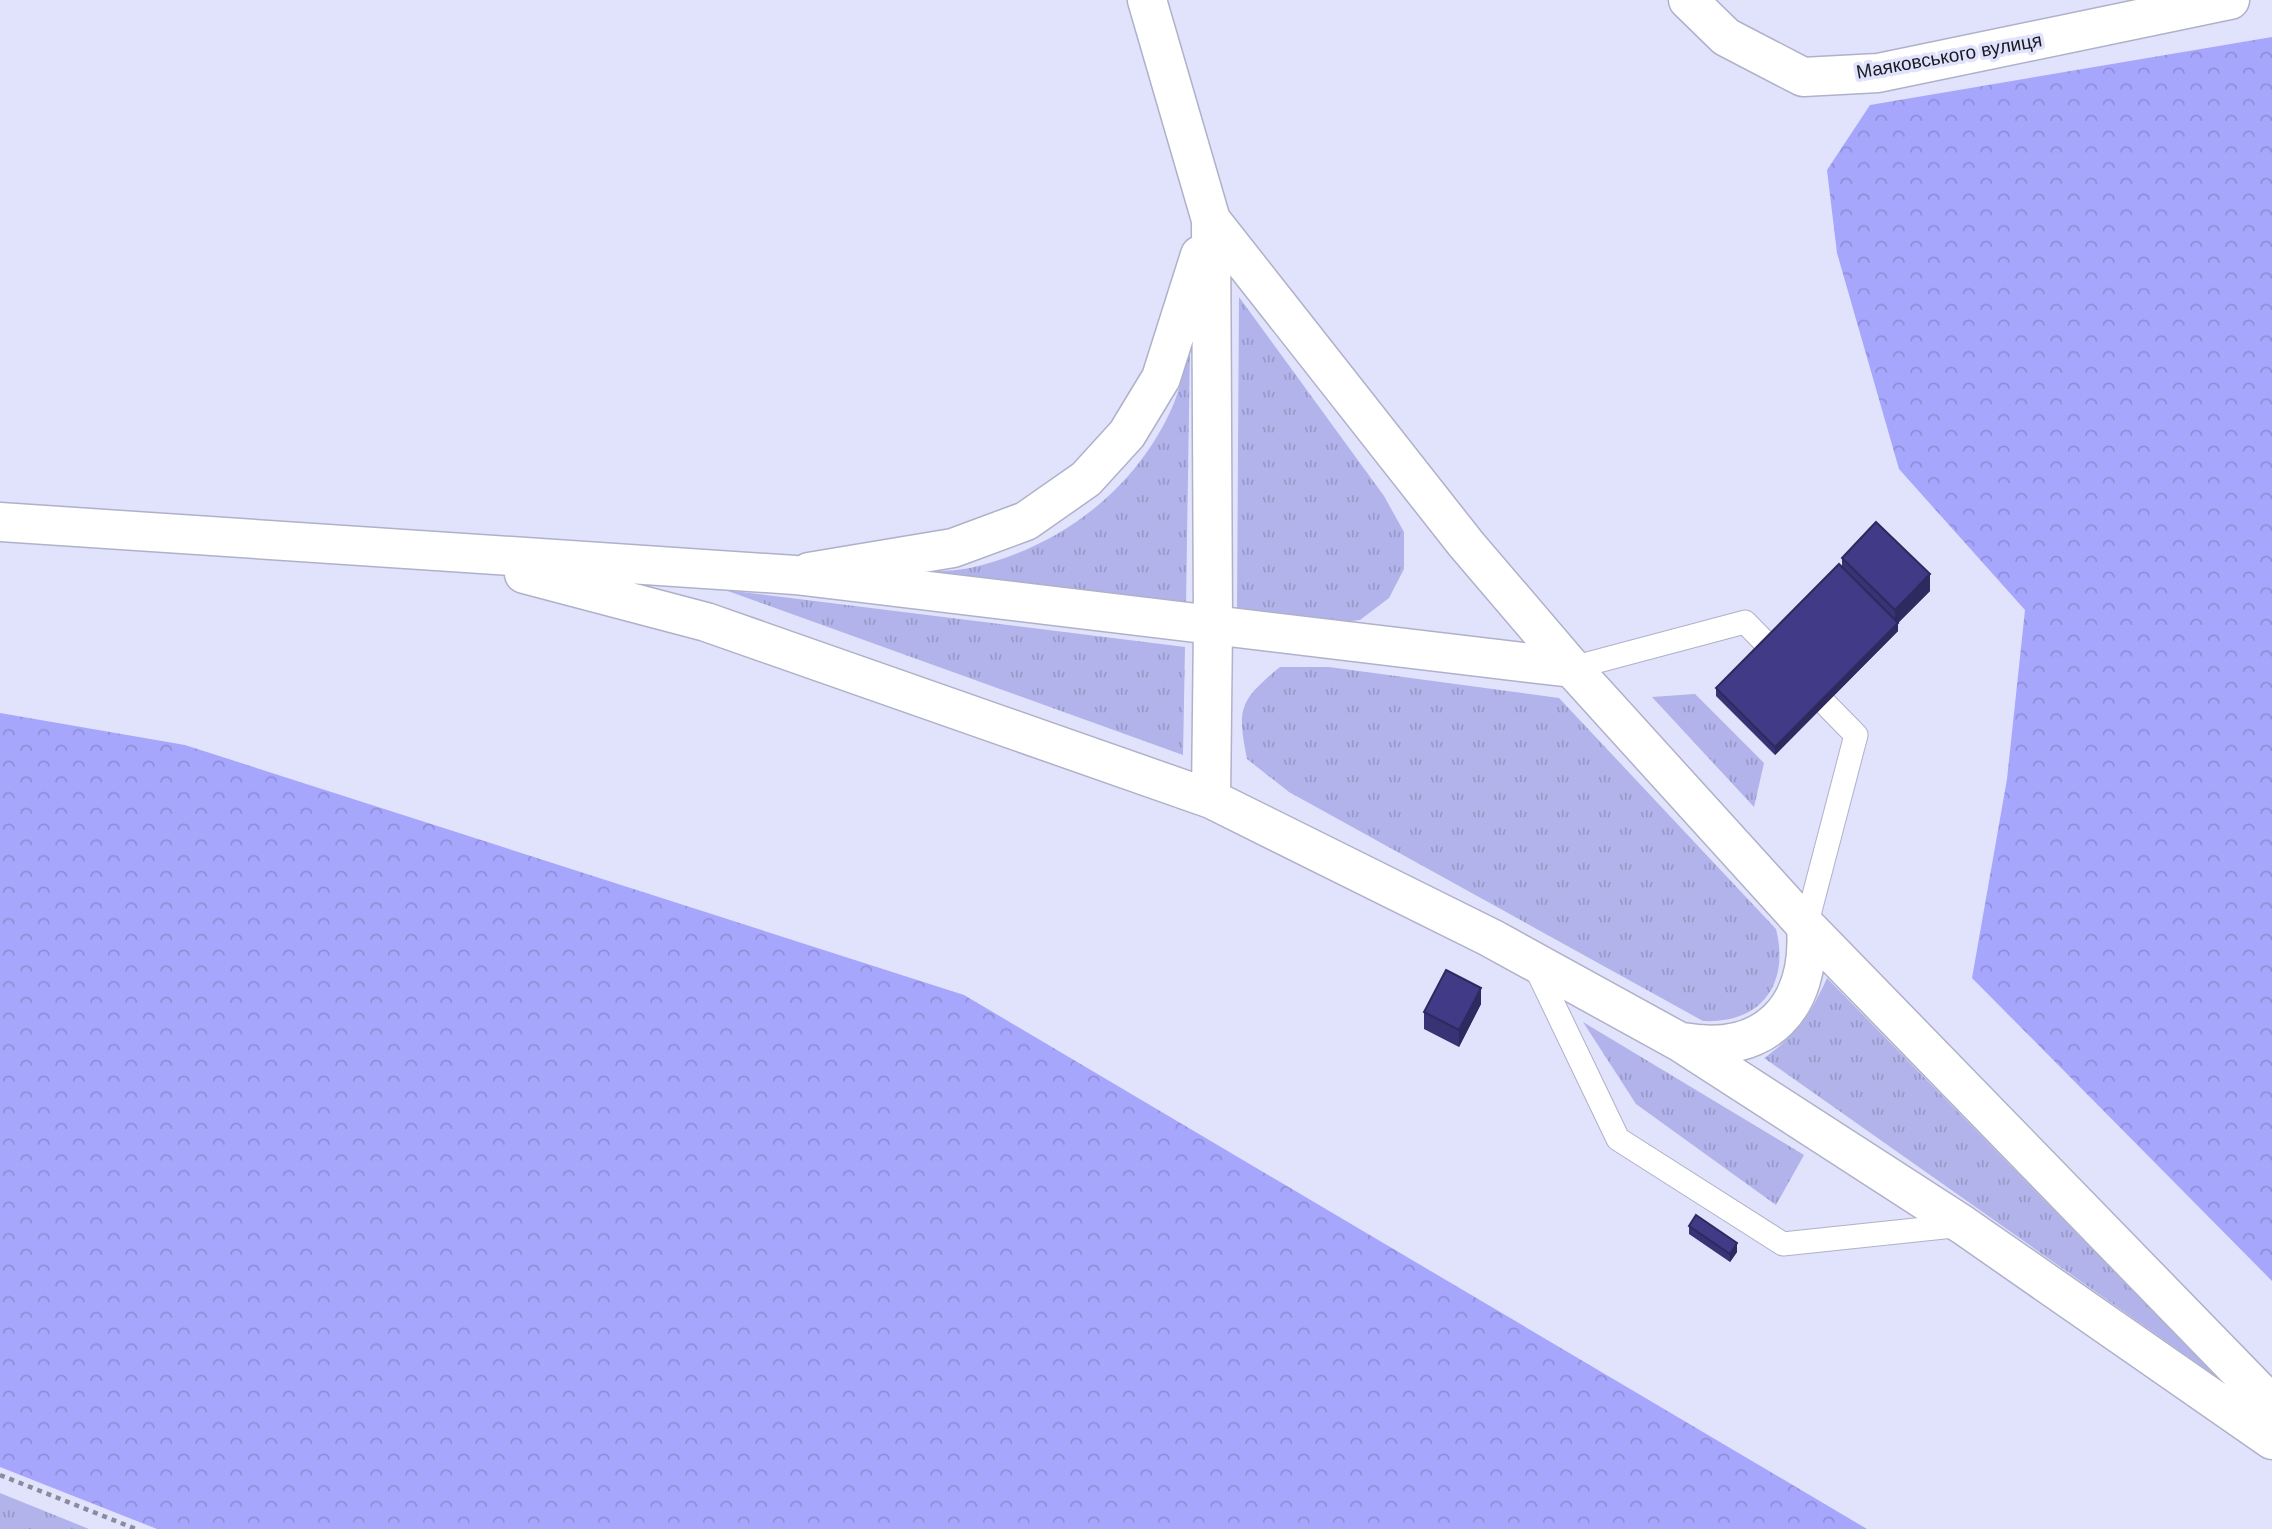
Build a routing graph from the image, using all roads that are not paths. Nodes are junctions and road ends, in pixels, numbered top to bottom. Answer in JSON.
{"nodes":[{"id":1,"x":1147,"y":0,"type":"edge"},
{"id":2,"x":1688,"y":0,"type":"edge"},
{"id":3,"x":2230,"y":0,"type":"edge"},
{"id":4,"x":1211,"y":220,"type":"junction"},
{"id":5,"x":0,"y":522,"type":"edge"},
{"id":6,"x":438,"y":552,"type":"junction"},
{"id":7,"x":795,"y":575,"type":"junction"},
{"id":8,"x":1213,"y":625,"type":"junction"},
{"id":9,"x":1572,"y":668,"type":"junction"},
{"id":10,"x":1211,"y":799,"type":"junction"},
{"id":11,"x":1806,"y":926,"type":"junction"},
{"id":12,"x":1531,"y":958,"type":"junction"},
{"id":13,"x":1680,"y":1042,"type":"junction"},
{"id":14,"x":1963,"y":1225,"type":"junction"},
{"id":15,"x":2272,"y":1405,"type":"edge"},
{"id":16,"x":2272,"y":1440,"type":"edge"}],
"edges":[{"from":1,"to":4,"type":"main road"},
{"from":2,"to":3,"type":"main road","name":"Маяковського вулиця"},
{"from":4,"to":7,"type":"main road"},
{"from":4,"to":8,"type":"main road"},
{"from":4,"to":9,"type":"main road"},
{"from":5,"to":6,"type":"main road"},
{"from":6,"to":7,"type":"main road"},
{"from":6,"to":10,"type":"main road"},
{"from":7,"to":8,"type":"main road"},
{"from":8,"to":9,"type":"main road"},
{"from":8,"to":10,"type":"main road"},
{"from":9,"to":11,"type":"main road"},
{"from":9,"to":11,"type":"lane"},
{"from":10,"to":12,"type":"main road"},
{"from":11,"to":13,"type":"main road"},
{"from":11,"to":15,"type":"main road"},
{"from":12,"to":13,"type":"main road"},
{"from":12,"to":14,"type":"lane"},
{"from":13,"to":14,"type":"main road"},
{"from":14,"to":16,"type":"main road"}]}
